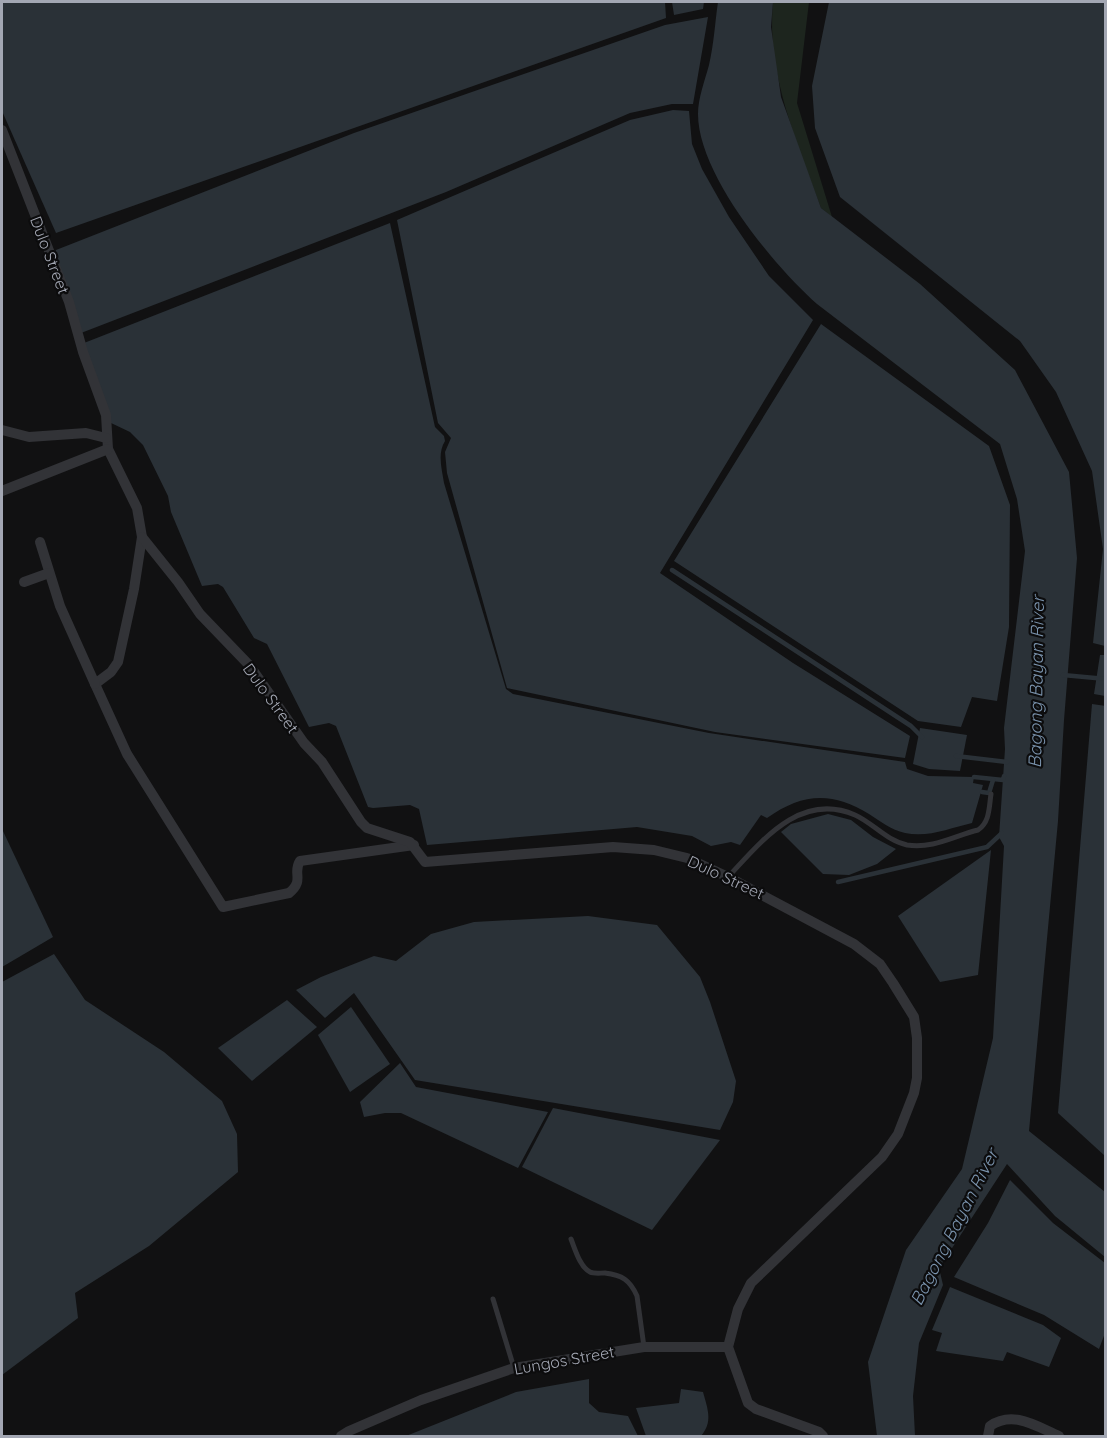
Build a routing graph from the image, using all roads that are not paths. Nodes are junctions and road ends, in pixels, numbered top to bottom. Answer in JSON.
{"nodes":[{"id":1,"x":2,"y":130,"type":"edge"},
{"id":2,"x":2,"y":430,"type":"edge"},
{"id":3,"x":107,"y":443,"type":"junction"},
{"id":4,"x":2,"y":491,"type":"edge"},
{"id":5,"x":142,"y":537,"type":"junction"},
{"id":6,"x":40,"y":542,"type":"dead end"},
{"id":7,"x":50,"y":573,"type":"junction"},
{"id":8,"x":24,"y":582,"type":"dead end"},
{"id":9,"x":95,"y":684,"type":"junction"},
{"id":10,"x":991,"y":794,"type":"dead end"},
{"id":11,"x":415,"y":845,"type":"junction"},
{"id":12,"x":728,"y":877,"type":"junction"},
{"id":13,"x":571,"y":1239,"type":"dead end"},
{"id":14,"x":493,"y":1299,"type":"dead end"},
{"id":15,"x":644,"y":1347,"type":"junction"},
{"id":16,"x":728,"y":1347,"type":"junction"},
{"id":17,"x":514,"y":1368,"type":"junction"},
{"id":18,"x":988,"y":1435,"type":"edge"},
{"id":19,"x":341,"y":1437,"type":"edge"},
{"id":20,"x":823,"y":1437,"type":"edge"},
{"id":21,"x":1059,"y":1437,"type":"edge"}],
"edges":[{"from":1,"to":3,"type":"street","name":"Dulo Street"},
{"from":2,"to":3,"type":"street"},
{"from":3,"to":4,"type":"street"},
{"from":3,"to":5,"type":"street"},
{"from":5,"to":9,"type":"street"},
{"from":5,"to":11,"type":"street","name":"Dulo Street"},
{"from":6,"to":7,"type":"street"},
{"from":7,"to":8,"type":"street"},
{"from":7,"to":9,"type":"street"},
{"from":9,"to":11,"type":"street"},
{"from":10,"to":12,"type":"lane"},
{"from":11,"to":12,"type":"street","name":"Dulo Street"},
{"from":12,"to":16,"type":"street","name":"Dulo Street"},
{"from":13,"to":15,"type":"lane"},
{"from":14,"to":17,"type":"lane"},
{"from":15,"to":16,"type":"street","name":"Lungos Street"},
{"from":15,"to":17,"type":"street","name":"Lungos Street"},
{"from":16,"to":20,"type":"street"},
{"from":17,"to":19,"type":"street","name":"Lungos Street"},
{"from":18,"to":21,"type":"street"}]}
